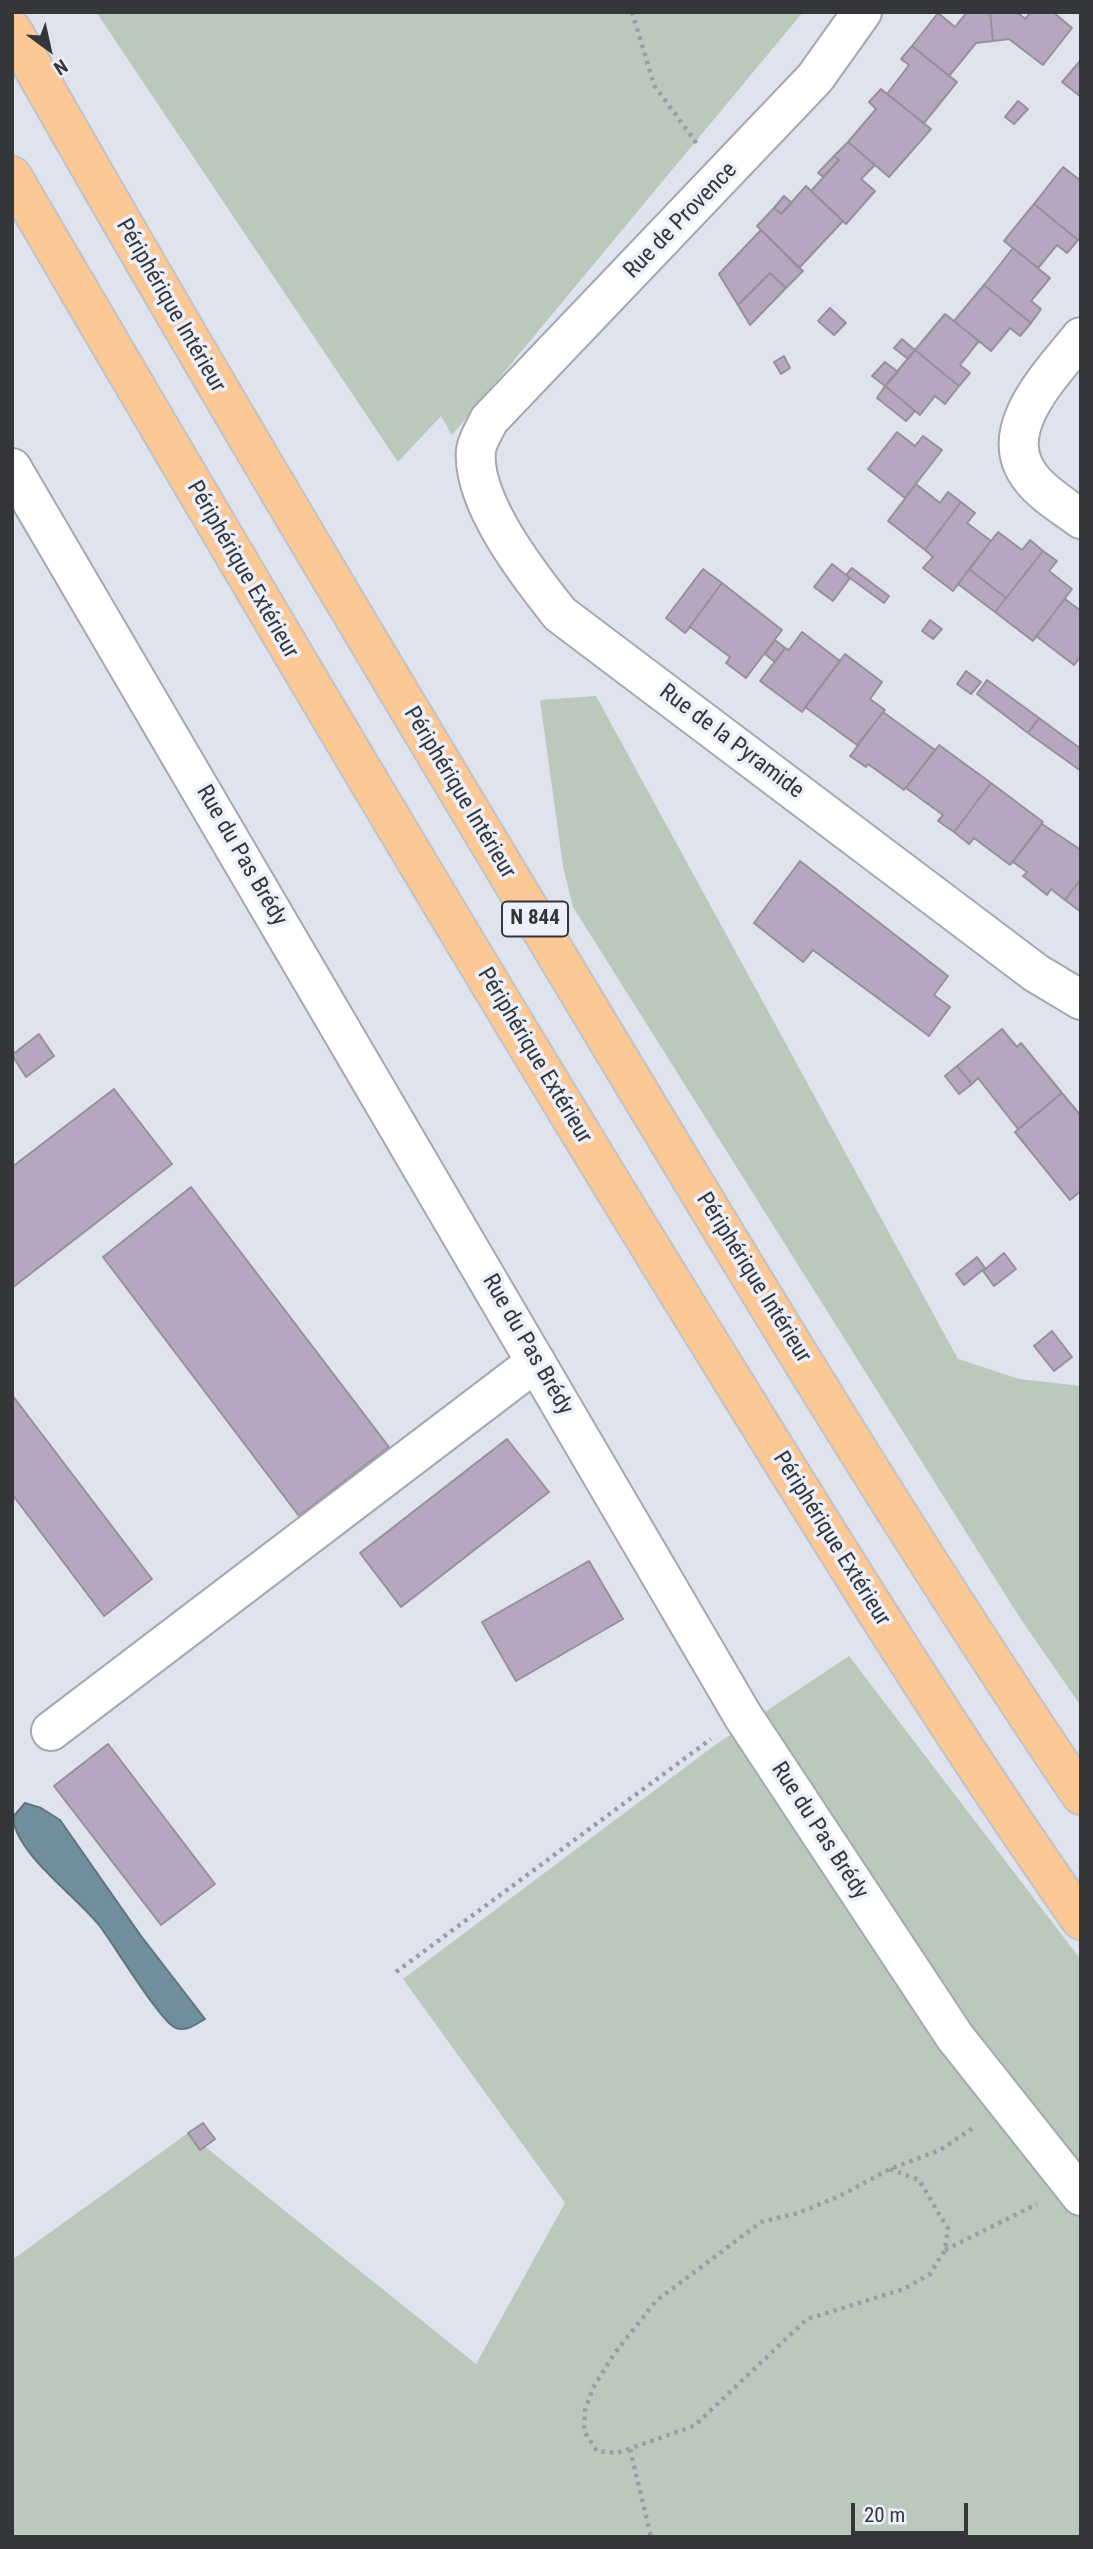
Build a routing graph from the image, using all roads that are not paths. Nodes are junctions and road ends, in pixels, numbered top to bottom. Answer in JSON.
{"nodes":[{"id":1,"x":862,"y":12,"type":"edge"},
{"id":2,"x":12,"y":30,"type":"edge"},
{"id":3,"x":12,"y":176,"type":"edge"},
{"id":4,"x":1081,"y":337,"type":"edge"},
{"id":5,"x":489,"y":420,"type":"joint"},
{"id":6,"x":12,"y":468,"type":"edge"},
{"id":7,"x":1081,"y":519,"type":"edge"},
{"id":8,"x":1081,"y":1000,"type":"edge"},
{"id":9,"x":536,"y":1362,"type":"junction"},
{"id":10,"x":51,"y":1731,"type":"dead end"},
{"id":11,"x":1081,"y":1795,"type":"edge"},
{"id":12,"x":1081,"y":1920,"type":"edge"},
{"id":13,"x":1077,"y":2191,"type":"edge"}],
"edges":[{"from":1,"to":5,"type":"street","name":"Rue de Provence"},
{"from":2,"to":11,"type":"highway","name":"Périphérique Intérieur","number":"N 844"},
{"from":3,"to":12,"type":"highway","name":"Périphérique Extérieur"},
{"from":4,"to":7,"type":"street"},
{"from":5,"to":8,"type":"street","name":"Rue de la Pyramide"},
{"from":6,"to":9,"type":"street","name":"Rue du Pas Brédy"},
{"from":9,"to":10,"type":"street"},
{"from":9,"to":13,"type":"street","name":"Rue du Pas Brédy"}]}
